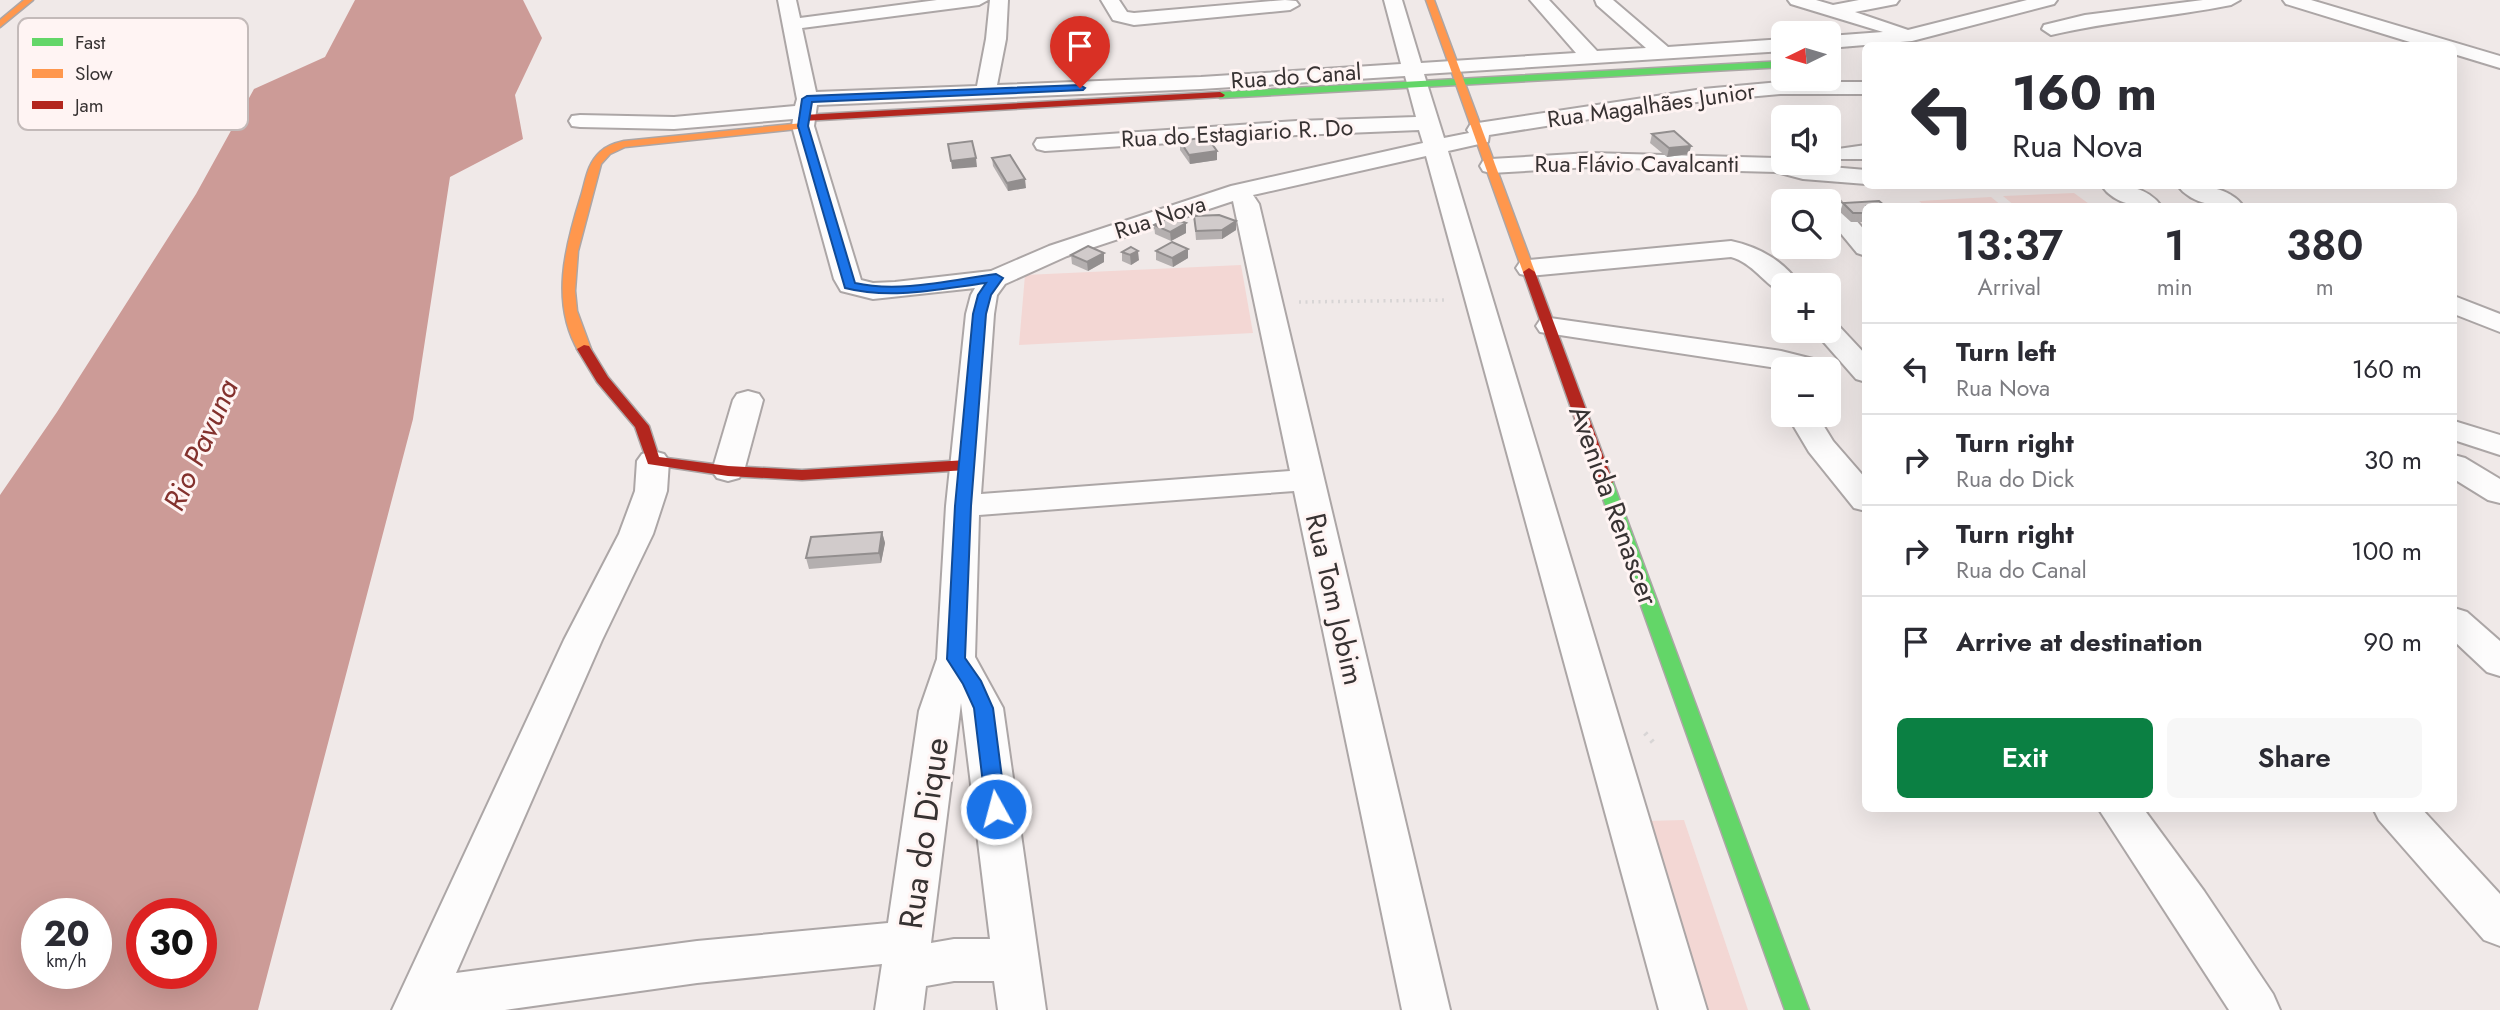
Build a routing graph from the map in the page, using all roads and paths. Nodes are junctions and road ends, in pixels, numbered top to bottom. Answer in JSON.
{"nodes":[{"id":1,"x":29,"y":0,"type":"edge"},
{"id":2,"x":787,"y":0,"type":"edge"},
{"id":3,"x":973,"y":0,"type":"edge"},
{"id":4,"x":979,"y":0,"type":"edge"},
{"id":5,"x":999,"y":0,"type":"edge"},
{"id":6,"x":1110,"y":0,"type":"edge"},
{"id":7,"x":1392,"y":0,"type":"edge"},
{"id":8,"x":1430,"y":0,"type":"edge"},
{"id":9,"x":1539,"y":0,"type":"edge"},
{"id":10,"x":1797,"y":0,"type":"edge"},
{"id":11,"x":1891,"y":0,"type":"edge"},
{"id":12,"x":2231,"y":0,"type":"edge"},
{"id":13,"x":2292,"y":0,"type":"edge"},
{"id":14,"x":1603,"y":1,"type":"edge"},
{"id":15,"x":2033,"y":1,"type":"edge"},
{"id":16,"x":1290,"y":5,"type":"dead end"},
{"id":17,"x":1832,"y":10,"type":"junction"},
{"id":18,"x":0,"y":24,"type":"edge"},
{"id":19,"x":793,"y":24,"type":"junction"},
{"id":20,"x":2051,"y":29,"type":"dead end"},
{"id":21,"x":1912,"y":34,"type":"junction"},
{"id":22,"x":1841,"y":42,"type":"edge"},
{"id":23,"x":1872,"y":42,"type":"edge"},
{"id":24,"x":2432,"y":42,"type":"edge"},
{"id":25,"x":1862,"y":43,"type":"edge"},
{"id":26,"x":1771,"y":46,"type":"edge"},
{"id":27,"x":2457,"y":49,"type":"edge"},
{"id":28,"x":1662,"y":52,"type":"junction"},
{"id":29,"x":1591,"y":57,"type":"junction"},
{"id":30,"x":2500,"y":62,"type":"edge"},
{"id":31,"x":1771,"y":64,"type":"edge"},
{"id":32,"x":1457,"y":73,"type":"junction"},
{"id":33,"x":1414,"y":76,"type":"junction"},
{"id":34,"x":1862,"y":88,"type":"edge"},
{"id":35,"x":986,"y":92,"type":"junction"},
{"id":36,"x":804,"y":114,"type":"junction"},
{"id":37,"x":580,"y":121,"type":"dead end"},
{"id":38,"x":1479,"y":133,"type":"junction"},
{"id":39,"x":1433,"y":134,"type":"junction"},
{"id":40,"x":1045,"y":144,"type":"dead end"},
{"id":41,"x":1771,"y":165,"type":"edge"},
{"id":42,"x":1491,"y":166,"type":"junction"},
{"id":43,"x":1805,"y":175,"type":"edge"},
{"id":44,"x":1841,"y":175,"type":"edge"},
{"id":45,"x":1862,"y":177,"type":"edge"},
{"id":46,"x":1816,"y":189,"type":"edge"},
{"id":47,"x":2118,"y":189,"type":"edge"},
{"id":48,"x":2196,"y":189,"type":"edge"},
{"id":49,"x":1239,"y":191,"type":"junction"},
{"id":50,"x":2144,"y":203,"type":"edge"},
{"id":51,"x":2225,"y":203,"type":"edge"},
{"id":52,"x":1841,"y":219,"type":"edge"},
{"id":53,"x":1862,"y":242,"type":"edge"},
{"id":54,"x":1529,"y":268,"type":"junction"},
{"id":55,"x":1775,"y":273,"type":"edge"},
{"id":56,"x":996,"y":278,"type":"junction"},
{"id":57,"x":1480,"y":300,"type":"junction"},
{"id":58,"x":1269,"y":303,"type":"junction"},
{"id":59,"x":2457,"y":305,"type":"edge"},
{"id":60,"x":2500,"y":324,"type":"edge"},
{"id":61,"x":1550,"y":326,"type":"junction"},
{"id":62,"x":1839,"y":343,"type":"edge"},
{"id":63,"x":1771,"y":362,"type":"edge"},
{"id":64,"x":1862,"y":369,"type":"edge"},
{"id":65,"x":1841,"y":375,"type":"edge"},
{"id":66,"x":1862,"y":380,"type":"edge"},
{"id":67,"x":748,"y":400,"type":"dead end"},
{"id":68,"x":1809,"y":427,"type":"edge"},
{"id":69,"x":2457,"y":431,"type":"edge"},
{"id":70,"x":2500,"y":446,"type":"edge"},
{"id":71,"x":653,"y":461,"type":"junction"},
{"id":72,"x":967,"y":465,"type":"junction"},
{"id":73,"x":2457,"y":467,"type":"edge"},
{"id":74,"x":728,"y":471,"type":"junction"},
{"id":75,"x":1309,"y":480,"type":"junction"},
{"id":76,"x":2500,"y":493,"type":"edge"},
{"id":77,"x":1862,"y":496,"type":"edge"},
{"id":78,"x":963,"y":506,"type":"junction"},
{"id":79,"x":2457,"y":624,"type":"edge"},
{"id":80,"x":956,"y":659,"type":"junction"},
{"id":81,"x":2500,"y":662,"type":"edge"},
{"id":82,"x":2122,"y":812,"type":"edge"},
{"id":83,"x":2398,"y":812,"type":"edge"},
{"id":84,"x":2500,"y":926,"type":"edge"},
{"id":85,"x":1015,"y":960,"type":"junction"},
{"id":86,"x":904,"y":973,"type":"edge"},
{"id":87,"x":417,"y":1005,"type":"edge"},
{"id":88,"x":1022,"y":1010,"type":"edge"},
{"id":89,"x":1426,"y":1010,"type":"edge"},
{"id":90,"x":1683,"y":1010,"type":"edge"},
{"id":91,"x":1797,"y":1010,"type":"edge"},
{"id":92,"x":2256,"y":1010,"type":"edge"}],
"edges":[{"from":1,"to":18,"type":"main road"},
{"from":2,"to":19,"type":"street"},
{"from":3,"to":4,"type":"street"},
{"from":3,"to":19,"type":"street"},
{"from":5,"to":35,"type":"street"},
{"from":6,"to":16,"type":"street"},
{"from":7,"to":33,"type":"street"},
{"from":8,"to":32,"type":"main road","name":"Avenida Renascer"},
{"from":9,"to":29,"type":"street"},
{"from":10,"to":17,"type":"street"},
{"from":11,"to":17,"type":"street"},
{"from":12,"to":20,"type":"street"},
{"from":13,"to":24,"type":"street"},
{"from":14,"to":28,"type":"street"},
{"from":15,"to":21,"type":"street"},
{"from":17,"to":21,"type":"street"},
{"from":19,"to":36,"type":"street"},
{"from":21,"to":23,"type":"street"},
{"from":22,"to":25,"type":"street"},
{"from":26,"to":28,"type":"street","name":"Rua do Canal"},
{"from":27,"to":30,"type":"street"},
{"from":28,"to":29,"type":"street","name":"Rua do Canal"},
{"from":29,"to":32,"type":"street","name":"Rua do Canal"},
{"from":31,"to":32,"type":"main road"},
{"from":32,"to":33,"type":"street","name":"Rua do Canal"},
{"from":32,"to":38,"type":"main road","name":"Avenida Renascer"},
{"from":33,"to":35,"type":"street","name":"Rua do Canal"},
{"from":33,"to":36,"type":"main road"},
{"from":33,"to":39,"type":"street"},
{"from":34,"to":38,"type":"street","name":"Rua Magalhães Junior"},
{"from":35,"to":36,"type":"street","name":"Rua do Canal"},
{"from":36,"to":37,"type":"street","name":"Rua do Canal"},
{"from":36,"to":56,"type":"street","name":"Rua Nova"},
{"from":36,"to":71,"type":"main road"},
{"from":38,"to":39,"type":"street","name":"Rua Nova"},
{"from":38,"to":42,"type":"main road","name":"Avenida Renascer"},
{"from":39,"to":40,"type":"street","name":"Rua do Estagiario R. Do"},
{"from":39,"to":49,"type":"street","name":"Rua Nova"},
{"from":39,"to":57,"type":"street"},
{"from":41,"to":42,"type":"street","name":"Rua Flávio Cavalcanti"},
{"from":42,"to":54,"type":"main road","name":"Avenida Renascer"},
{"from":43,"to":46,"type":"street"},
{"from":44,"to":45,"type":"street","name":"Rua Flávio Cavalcanti"},
{"from":47,"to":50,"type":"street"},
{"from":48,"to":51,"type":"street"},
{"from":49,"to":56,"type":"street","name":"Rua Nova"},
{"from":49,"to":58,"type":"street","name":"Rua Tom Jobim"},
{"from":52,"to":53,"type":"street"},
{"from":54,"to":55,"type":"street"},
{"from":54,"to":61,"type":"main road","name":"Avenida Renascer"},
{"from":56,"to":72,"type":"street","name":"Rua do Dique"},
{"from":57,"to":58,"type":"path"},
{"from":57,"to":90,"type":"street"},
{"from":58,"to":75,"type":"street","name":"Rua Tom Jobim"},
{"from":59,"to":60,"type":"street"},
{"from":61,"to":63,"type":"street"},
{"from":61,"to":91,"type":"main road","name":"Avenida Renascer"},
{"from":62,"to":64,"type":"street"},
{"from":65,"to":66,"type":"street"},
{"from":67,"to":74,"type":"street"},
{"from":68,"to":77,"type":"street"},
{"from":69,"to":70,"type":"street"},
{"from":71,"to":74,"type":"main road"},
{"from":71,"to":87,"type":"street"},
{"from":72,"to":74,"type":"main road"},
{"from":72,"to":78,"type":"street","name":"Rua do Dique"},
{"from":73,"to":76,"type":"street"},
{"from":75,"to":78,"type":"street"},
{"from":75,"to":89,"type":"street","name":"Rua Tom Jobim"},
{"from":78,"to":80,"type":"street","name":"Rua do Dique"},
{"from":79,"to":81,"type":"street"},
{"from":80,"to":85,"type":"street","name":"Rua do Dique"},
{"from":80,"to":86,"type":"street","name":"Rua do Dique"},
{"from":82,"to":92,"type":"street"},
{"from":83,"to":84,"type":"street"},
{"from":85,"to":86,"type":"street"},
{"from":85,"to":88,"type":"street","name":"Rua do Dique"},
{"from":86,"to":87,"type":"street"}]}
